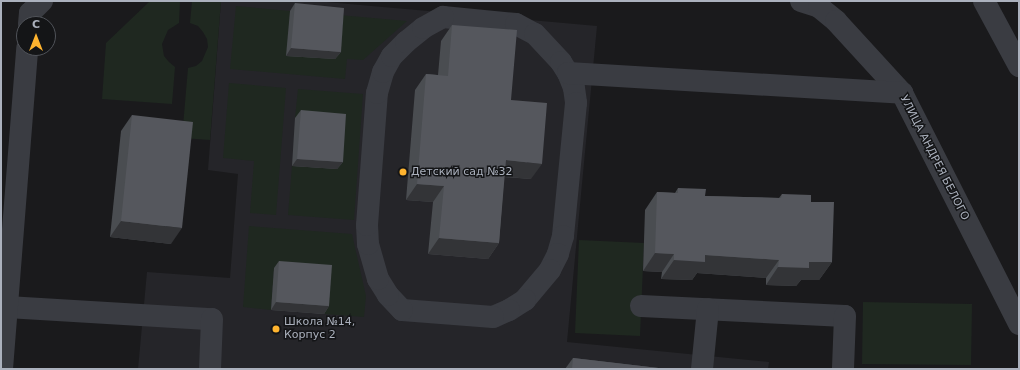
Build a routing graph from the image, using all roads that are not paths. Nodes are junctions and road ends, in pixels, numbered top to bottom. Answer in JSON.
{"nodes":[{"id":1,"x":42,"y":1,"type":"edge"},
{"id":2,"x":801,"y":1,"type":"edge"},
{"id":3,"x":984,"y":1,"type":"edge"},
{"id":4,"x":30,"y":16,"type":"edge"},
{"id":5,"x":27,"y":56,"type":"edge"},
{"id":6,"x":1019,"y":66,"type":"edge"},
{"id":7,"x":568,"y":73,"type":"junction"},
{"id":8,"x":902,"y":93,"type":"junction"},
{"id":9,"x":641,"y":306,"type":"dead end"},
{"id":10,"x":708,"y":309,"type":"junction"},
{"id":11,"x":5,"y":316,"type":"edge"},
{"id":12,"x":1019,"y":324,"type":"edge"},
{"id":13,"x":2,"y":369,"type":"edge"},
{"id":14,"x":210,"y":369,"type":"edge"},
{"id":15,"x":702,"y":369,"type":"edge"},
{"id":16,"x":843,"y":369,"type":"edge"}],
"edges":[{"from":1,"to":4,"type":"street"},
{"from":2,"to":8,"type":"street","name":"УЛИЦА АНДРЕЯ БЕЛОГО"},
{"from":3,"to":6,"type":"street"},
{"from":5,"to":11,"type":"street"},
{"from":7,"to":7,"type":"street"},
{"from":7,"to":8,"type":"street"},
{"from":8,"to":12,"type":"street","name":"УЛИЦА АНДРЕЯ БЕЛОГО"},
{"from":9,"to":10,"type":"street"},
{"from":10,"to":15,"type":"street"},
{"from":10,"to":16,"type":"street"},
{"from":11,"to":13,"type":"street"},
{"from":11,"to":14,"type":"street"}]}
